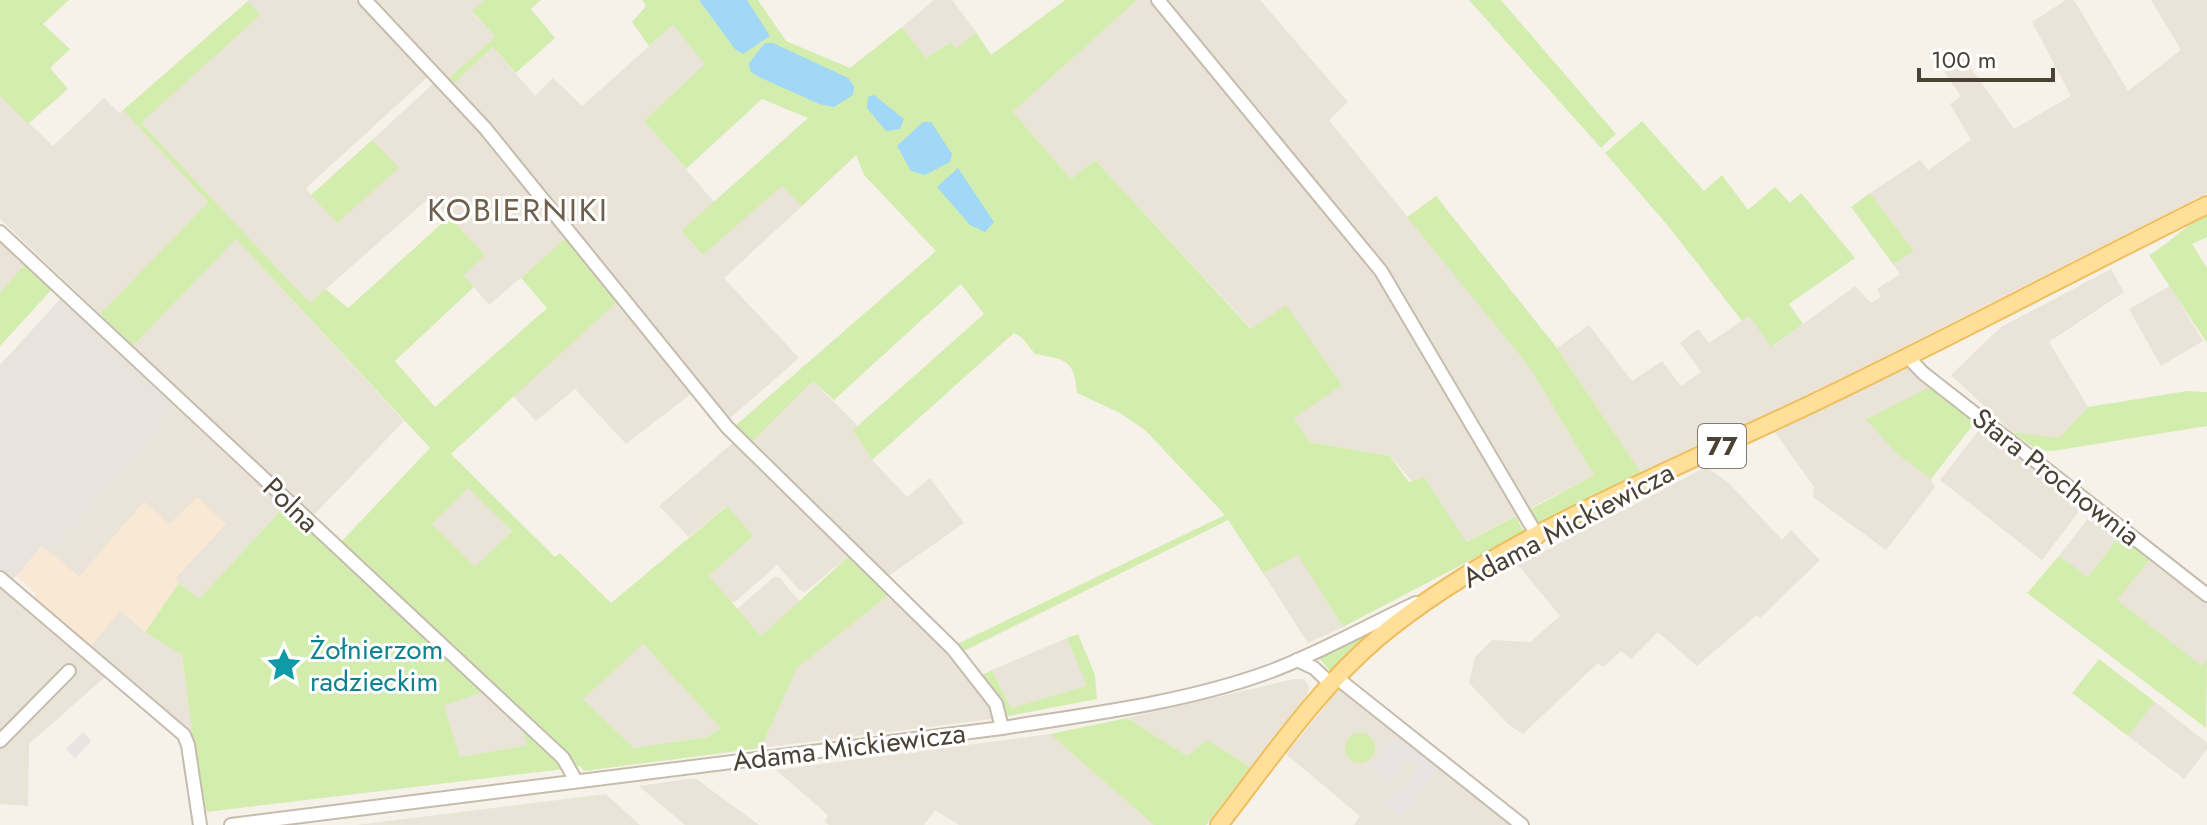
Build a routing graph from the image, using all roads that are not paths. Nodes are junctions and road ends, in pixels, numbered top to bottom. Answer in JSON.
{"nodes":[{"id":1,"x":365,"y":0,"type":"edge"},
{"id":2,"x":1158,"y":0,"type":"edge"},
{"id":3,"x":2207,"y":205,"type":"edge"},
{"id":4,"x":0,"y":232,"type":"edge"},
{"id":5,"x":1907,"y":356,"type":"junction"},
{"id":6,"x":1538,"y":537,"type":"junction"},
{"id":7,"x":0,"y":578,"type":"edge"},
{"id":8,"x":1445,"y":589,"type":"junction"},
{"id":9,"x":2207,"y":595,"type":"edge"},
{"id":10,"x":1297,"y":660,"type":"junction"},
{"id":11,"x":69,"y":671,"type":"dead end"},
{"id":12,"x":1334,"y":681,"type":"junction"},
{"id":13,"x":1002,"y":728,"type":"junction"},
{"id":14,"x":0,"y":741,"type":"edge"},
{"id":15,"x":576,"y":781,"type":"junction"},
{"id":16,"x":200,"y":825,"type":"edge"},
{"id":17,"x":231,"y":825,"type":"edge"},
{"id":18,"x":1219,"y":825,"type":"edge"},
{"id":19,"x":1522,"y":825,"type":"edge"}],
"edges":[{"from":1,"to":13,"type":"street"},
{"from":2,"to":6,"type":"street"},
{"from":3,"to":5,"type":"main road","number":"77"},
{"from":4,"to":15,"type":"street","name":"Polna"},
{"from":5,"to":6,"type":"main road","name":"Adama Mickiewicza","number":"77"},
{"from":5,"to":9,"type":"street","name":"Stara Prochownia"},
{"from":6,"to":8,"type":"main road","name":"Adama Mickiewicza","number":"77"},
{"from":7,"to":16,"type":"street"},
{"from":8,"to":10,"type":"street","name":"Adama Mickiewicza"},
{"from":8,"to":12,"type":"main road","name":"Adama Mickiewicza","number":"77"},
{"from":10,"to":12,"type":"street"},
{"from":10,"to":13,"type":"street","name":"Adama Mickiewicza"},
{"from":11,"to":14,"type":"street"},
{"from":12,"to":18,"type":"main road","number":"77"},
{"from":12,"to":19,"type":"street"},
{"from":13,"to":15,"type":"street","name":"Adama Mickiewicza"},
{"from":15,"to":17,"type":"street","name":"Adama Mickiewicza"}]}
